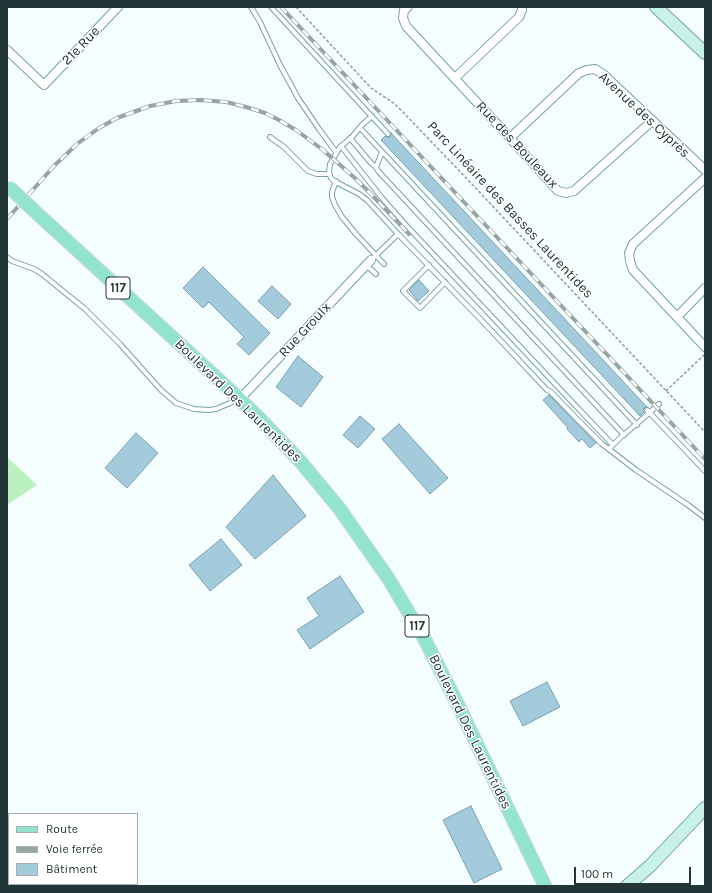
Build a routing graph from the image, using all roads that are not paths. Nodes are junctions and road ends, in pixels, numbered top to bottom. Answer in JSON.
{"nodes":[{"id":1,"x":118,"y":7,"type":"edge"},
{"id":2,"x":251,"y":7,"type":"edge"},
{"id":3,"x":271,"y":7,"type":"edge"},
{"id":4,"x":408,"y":7,"type":"edge"},
{"id":5,"x":522,"y":7,"type":"edge"},
{"id":6,"x":656,"y":7,"type":"edge"},
{"id":7,"x":7,"y":50,"type":"edge"},
{"id":8,"x":705,"y":53,"type":"edge"},
{"id":9,"x":455,"y":78,"type":"junction"},
{"id":10,"x":372,"y":116,"type":"junction"},
{"id":11,"x":652,"y":121,"type":"junction"},
{"id":12,"x":360,"y":128,"type":"junction"},
{"id":13,"x":388,"y":134,"type":"dead end"},
{"id":14,"x":270,"y":137,"type":"dead end"},
{"id":15,"x":350,"y":138,"type":"junction"},
{"id":16,"x":510,"y":138,"type":"junction"},
{"id":17,"x":341,"y":146,"type":"junction"},
{"id":18,"x":336,"y":152,"type":"junction"},
{"id":19,"x":382,"y":152,"type":"junction"},
{"id":20,"x":376,"y":167,"type":"junction"},
{"id":21,"x":705,"y":170,"type":"edge"},
{"id":22,"x":329,"y":174,"type":"junction"},
{"id":23,"x":705,"y":178,"type":"edge"},
{"id":24,"x":336,"y":181,"type":"junction"},
{"id":25,"x":8,"y":187,"type":"edge"},
{"id":26,"x":398,"y":234,"type":"junction"},
{"id":27,"x":7,"y":257,"type":"edge"},
{"id":28,"x":371,"y":260,"type":"junction"},
{"id":29,"x":384,"y":264,"type":"dead end"},
{"id":30,"x":429,"y":265,"type":"junction"},
{"id":31,"x":376,"y":274,"type":"dead end"},
{"id":32,"x":445,"y":282,"type":"junction"},
{"id":33,"x":705,"y":288,"type":"edge"},
{"id":34,"x":677,"y":317,"type":"junction"},
{"id":35,"x":705,"y":350,"type":"edge"},
{"id":36,"x":240,"y":399,"type":"junction"},
{"id":37,"x":658,"y":404,"type":"dead end"},
{"id":38,"x":648,"y":412,"type":"junction"},
{"id":39,"x":637,"y":425,"type":"junction"},
{"id":40,"x":624,"y":435,"type":"junction"},
{"id":41,"x":613,"y":444,"type":"junction"},
{"id":42,"x":609,"y":449,"type":"junction"},
{"id":43,"x":705,"y":471,"type":"edge"},
{"id":44,"x":705,"y":518,"type":"edge"},
{"id":45,"x":705,"y":808,"type":"edge"},
{"id":46,"x":545,"y":886,"type":"edge"},
{"id":47,"x":627,"y":886,"type":"edge"}],
"edges":[{"from":1,"to":7,"type":"street","name":"21e Rue"},
{"from":2,"to":18,"type":"lane"},
{"from":3,"to":10,"type":"lane"},
{"from":4,"to":9,"type":"street","name":"Rue des Bouleaux"},
{"from":5,"to":9,"type":"street"},
{"from":6,"to":8,"type":"street"},
{"from":9,"to":16,"type":"street","name":"Rue des Bouleaux"},
{"from":10,"to":12,"type":"lane"},
{"from":10,"to":13,"type":"lane"},
{"from":11,"to":16,"type":"street","name":"Avenue des Cyprès"},
{"from":11,"to":16,"type":"street","name":"Rue des Bouleaux"},
{"from":11,"to":21,"type":"street","name":"Avenue des Cyprès"},
{"from":12,"to":15,"type":"lane"},
{"from":12,"to":19,"type":"lane"},
{"from":14,"to":22,"type":"lane"},
{"from":15,"to":17,"type":"lane"},
{"from":15,"to":20,"type":"lane"},
{"from":17,"to":18,"type":"lane"},
{"from":17,"to":41,"type":"lane"},
{"from":18,"to":22,"type":"lane"},
{"from":19,"to":20,"type":"lane"},
{"from":19,"to":39,"type":"lane"},
{"from":20,"to":40,"type":"lane"},
{"from":22,"to":24,"type":"lane"},
{"from":23,"to":34,"type":"street"},
{"from":24,"to":26,"type":"lane"},
{"from":24,"to":28,"type":"lane"},
{"from":25,"to":36,"type":"main road","name":"Boulevard Des Laurentides","number":"117","bridge":true},
{"from":26,"to":28,"type":"lane"},
{"from":26,"to":30,"type":"lane"},
{"from":27,"to":36,"type":"lane"},
{"from":28,"to":29,"type":"lane"},
{"from":28,"to":31,"type":"lane"},
{"from":28,"to":36,"type":"street","name":"Rue Groulx"},
{"from":30,"to":32,"type":"lane"},
{"from":30,"to":32,"type":"lane"},
{"from":32,"to":42,"type":"lane"},
{"from":33,"to":34,"type":"street"},
{"from":34,"to":35,"type":"street"},
{"from":36,"to":46,"type":"main road","name":"Boulevard Des Laurentides","number":"117"},
{"from":37,"to":38,"type":"lane"},
{"from":38,"to":39,"type":"lane"},
{"from":38,"to":43,"type":"lane"},
{"from":39,"to":40,"type":"lane"},
{"from":40,"to":41,"type":"lane"},
{"from":41,"to":42,"type":"lane"},
{"from":42,"to":44,"type":"lane"},
{"from":45,"to":47,"type":"street"}]}
